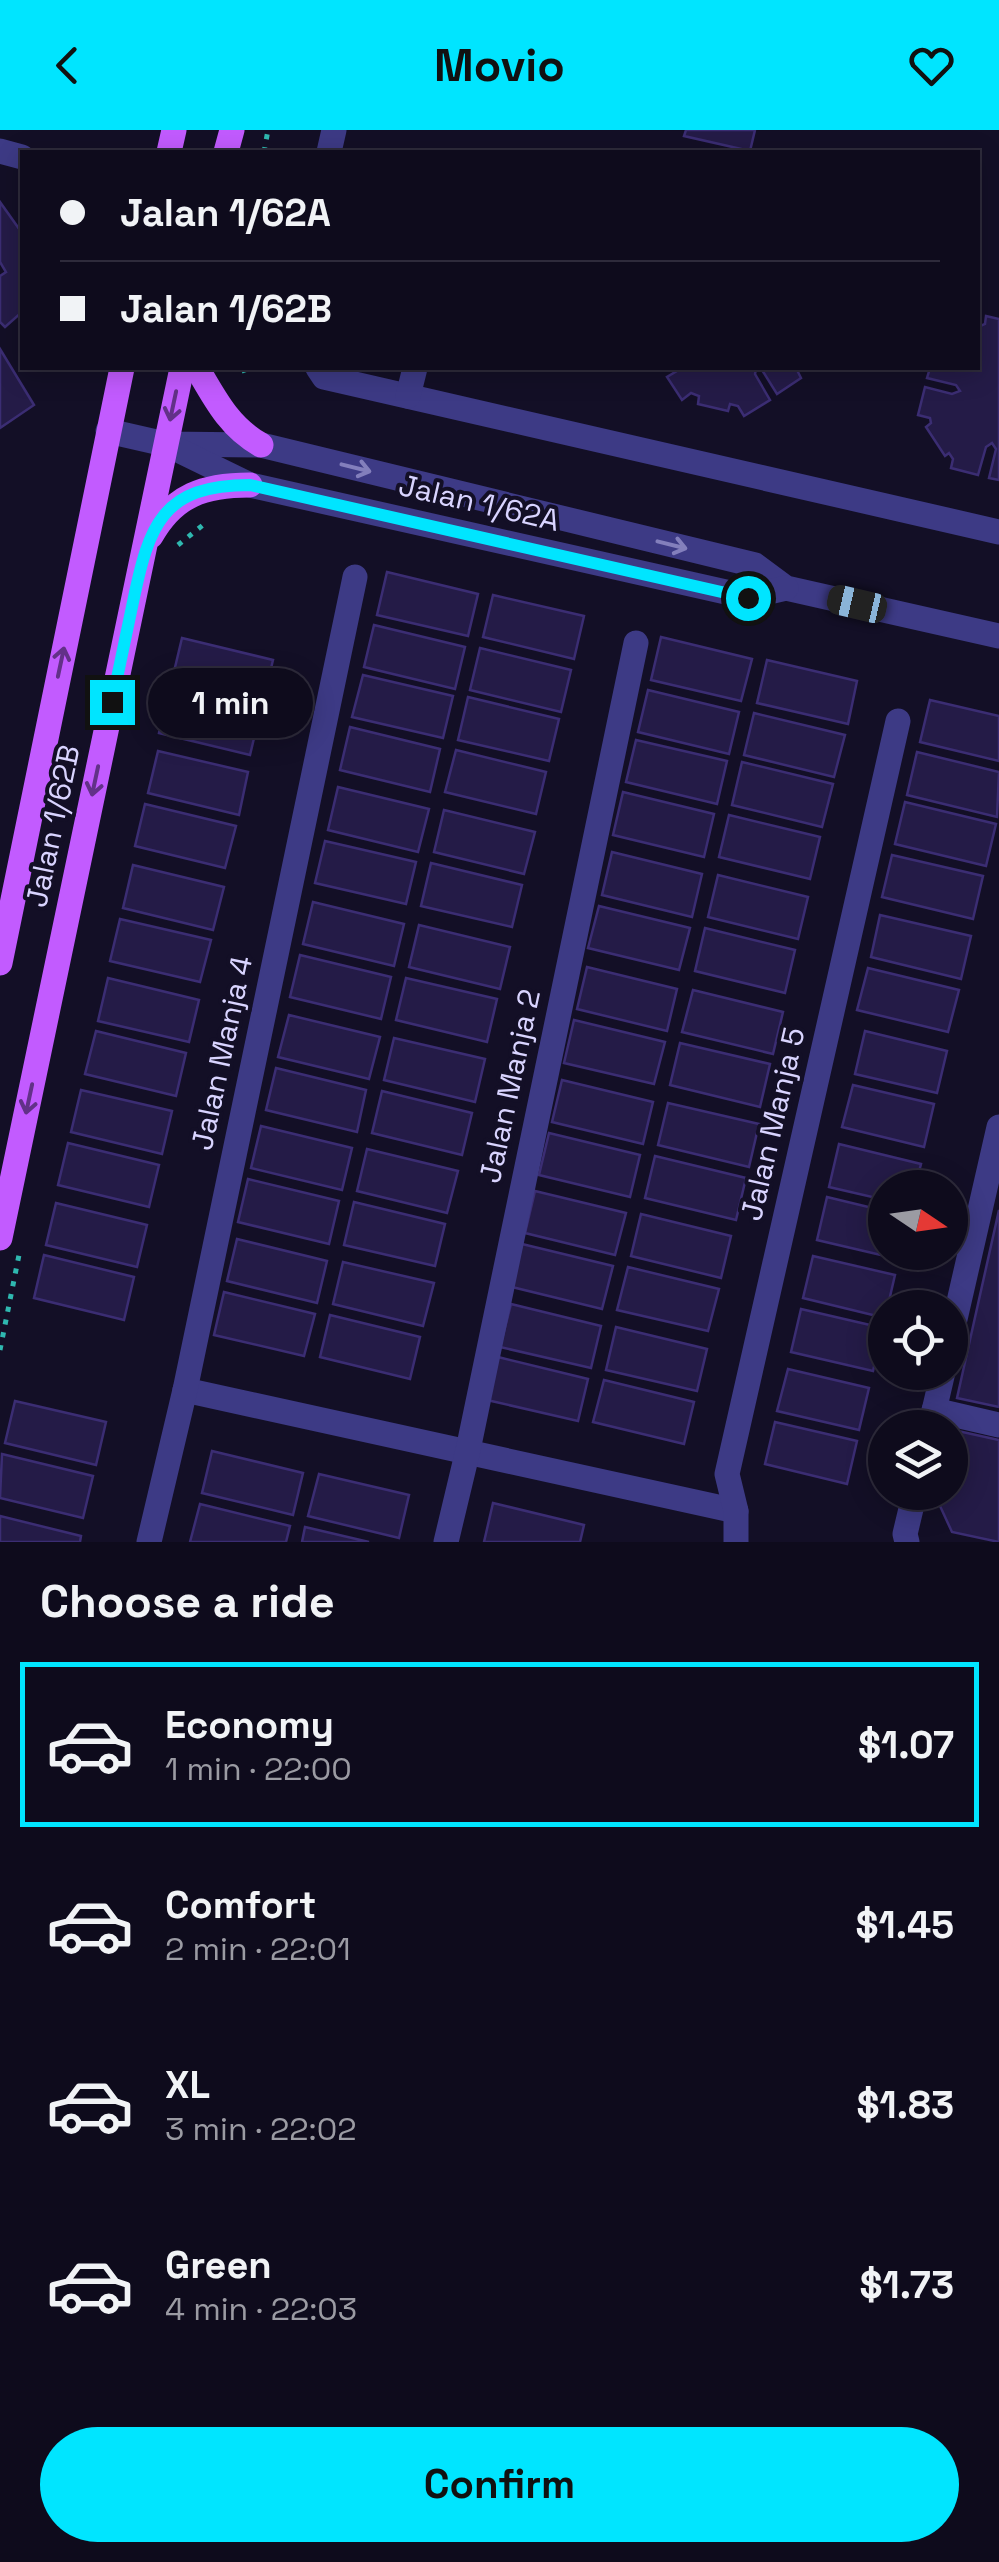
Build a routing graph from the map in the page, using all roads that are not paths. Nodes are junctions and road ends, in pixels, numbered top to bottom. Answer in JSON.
{"nodes":[{"id":1,"x":122,"y":370,"type":"edge"},
{"id":2,"x":182,"y":370,"type":"edge"},
{"id":3,"x":198,"y":370,"type":"edge"},
{"id":4,"x":319,"y":370,"type":"edge"},
{"id":5,"x":414,"y":370,"type":"edge"},
{"id":6,"x":408,"y":396,"type":"junction"},
{"id":7,"x":108,"y":431,"type":"junction"},
{"id":8,"x":165,"y":444,"type":"junction"},
{"id":9,"x":261,"y":444,"type":"junction"},
{"id":10,"x":250,"y":485,"type":"junction"},
{"id":11,"x":999,"y":532,"type":"edge"},
{"id":12,"x":144,"y":549,"type":"junction"},
{"id":13,"x":355,"y":577,"type":"dead end"},
{"id":14,"x":786,"y":588,"type":"junction"},
{"id":15,"x":999,"y":636,"type":"edge"},
{"id":16,"x":636,"y":643,"type":"dead end"},
{"id":17,"x":898,"y":721,"type":"dead end"},
{"id":18,"x":0,"y":963,"type":"edge"},
{"id":19,"x":999,"y":1127,"type":"edge"},
{"id":20,"x":0,"y":1238,"type":"edge"},
{"id":21,"x":962,"y":1290,"type":"edge"},
{"id":22,"x":185,"y":1390,"type":"junction"},
{"id":23,"x":968,"y":1422,"type":"edge"},
{"id":24,"x":999,"y":1425,"type":"edge"},
{"id":25,"x":468,"y":1450,"type":"junction"},
{"id":26,"x":911,"y":1510,"type":"edge"},
{"id":27,"x":736,"y":1511,"type":"junction"},
{"id":28,"x":149,"y":1542,"type":"edge"},
{"id":29,"x":446,"y":1542,"type":"edge"},
{"id":30,"x":736,"y":1542,"type":"edge"},
{"id":31,"x":907,"y":1542,"type":"edge"}],
"edges":[{"from":1,"to":7,"type":"main road","name":"Jalan 1/62B"},
{"from":2,"to":8,"type":"main road","name":"Jalan 1/62B","one_way":true},
{"from":3,"to":9,"type":"main road"},
{"from":4,"to":6,"type":"street"},
{"from":5,"to":6,"type":"street"},
{"from":6,"to":11,"type":"street"},
{"from":7,"to":8,"type":"street","name":"Jalan 1/62A"},
{"from":18,"to":7,"type":"main road","name":"Jalan 1/62B","one_way":true},
{"from":8,"to":9,"type":"street","name":"Jalan 1/62A"},
{"from":8,"to":10,"type":"street","name":"Jalan 1/62A"},
{"from":8,"to":12,"type":"main road","name":"Jalan 1/62B"},
{"from":9,"to":14,"type":"street","name":"Jalan 1/62A","one_way":true},
{"from":10,"to":12,"type":"main road"},
{"from":10,"to":14,"type":"street","name":"Jalan 1/62A"},
{"from":12,"to":20,"type":"main road","name":"Jalan 1/62B","one_way":true},
{"from":13,"to":22,"type":"street","name":"Jalan Manja 4"},
{"from":14,"to":15,"type":"street","name":"Jalan 1/62A"},
{"from":16,"to":25,"type":"street","name":"Jalan Manja 2"},
{"from":17,"to":27,"type":"street","name":"Jalan Manja 5"},
{"from":19,"to":21,"type":"street"},
{"from":22,"to":25,"type":"street"},
{"from":22,"to":28,"type":"street","name":"Jalan Manja 4"},
{"from":23,"to":24,"type":"street"},
{"from":25,"to":27,"type":"street"},
{"from":25,"to":29,"type":"street","name":"Jalan Manja 2"},
{"from":26,"to":31,"type":"street"},
{"from":27,"to":30,"type":"street","name":"Jalan Manja 5"}]}
